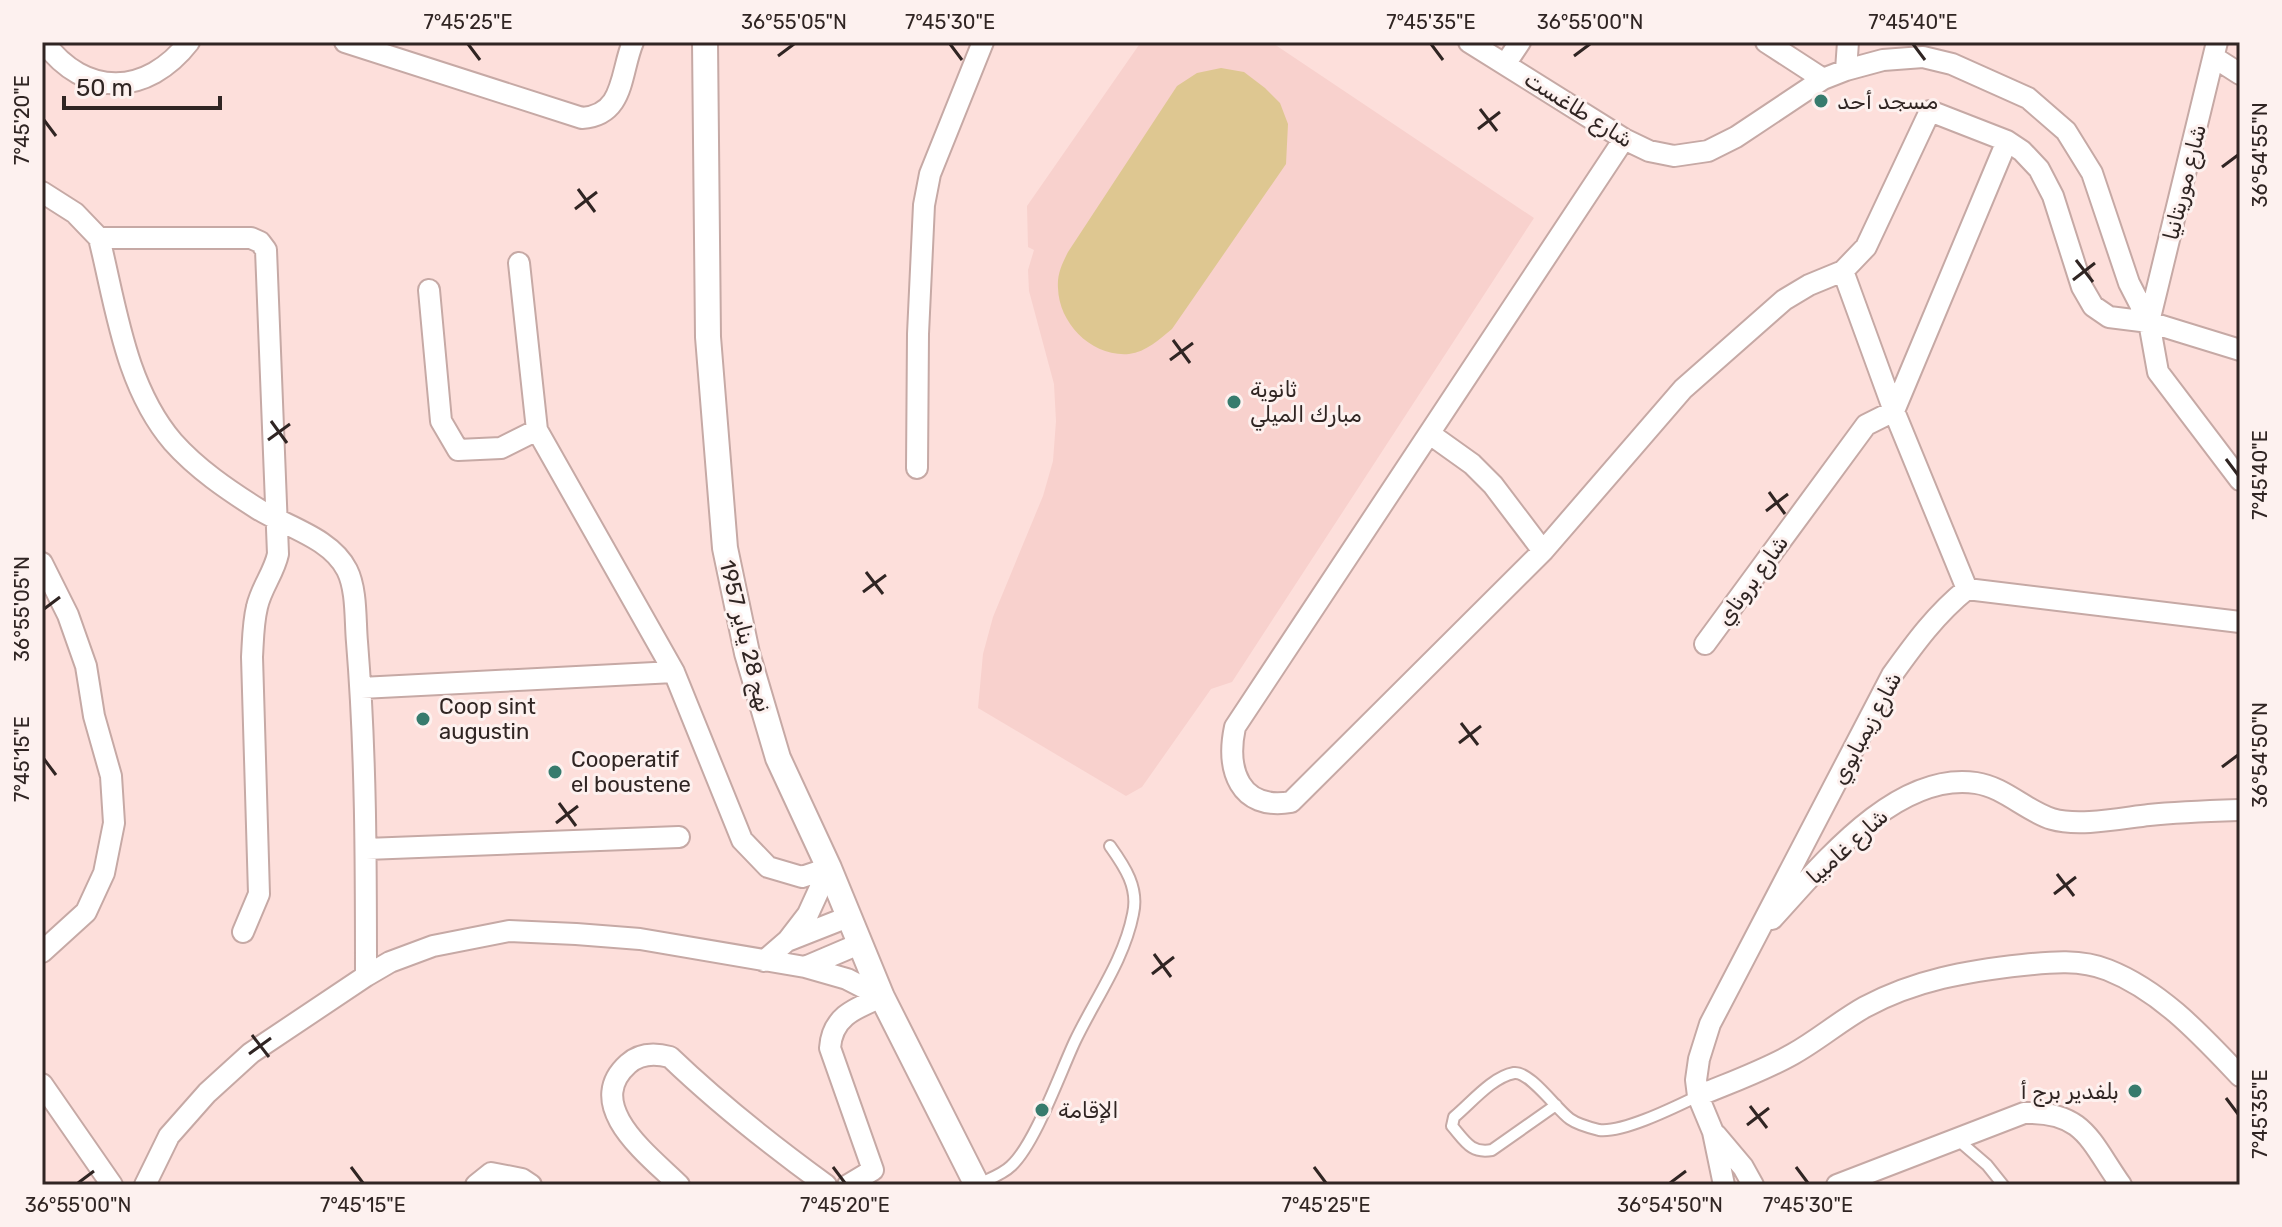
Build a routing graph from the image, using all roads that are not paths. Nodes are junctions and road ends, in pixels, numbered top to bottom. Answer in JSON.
{"nodes":[{"id":1,"x":44,"y":42,"type":"edge"},
{"id":2,"x":189,"y":42,"type":"edge"},
{"id":3,"x":345,"y":42,"type":"edge"},
{"id":4,"x":633,"y":42,"type":"edge"},
{"id":5,"x":705,"y":42,"type":"edge"},
{"id":6,"x":983,"y":42,"type":"edge"},
{"id":7,"x":1469,"y":42,"type":"edge"},
{"id":8,"x":1520,"y":42,"type":"edge"},
{"id":9,"x":1766,"y":42,"type":"edge"},
{"id":10,"x":1848,"y":42,"type":"edge"},
{"id":11,"x":2216,"y":50,"type":"edge"},
{"id":12,"x":1506,"y":63,"type":"junction"},
{"id":13,"x":1846,"y":70,"type":"junction"},
{"id":14,"x":2240,"y":74,"type":"edge"},
{"id":15,"x":1823,"y":79,"type":"junction"},
{"id":16,"x":1624,"y":139,"type":"junction"},
{"id":17,"x":2007,"y":141,"type":"junction"},
{"id":18,"x":42,"y":192,"type":"edge"},
{"id":19,"x":99,"y":238,"type":"junction"},
{"id":20,"x":519,"y":263,"type":"dead end"},
{"id":21,"x":1843,"y":271,"type":"junction"},
{"id":22,"x":429,"y":290,"type":"dead end"},
{"id":23,"x":2149,"y":322,"type":"junction"},
{"id":24,"x":2240,"y":350,"type":"edge"},
{"id":25,"x":1894,"y":411,"type":"junction"},
{"id":26,"x":537,"y":430,"type":"junction"},
{"id":27,"x":1430,"y":434,"type":"junction"},
{"id":28,"x":917,"y":468,"type":"dead end"},
{"id":29,"x":2240,"y":480,"type":"edge"},
{"id":30,"x":275,"y":520,"type":"junction"},
{"id":31,"x":1543,"y":551,"type":"junction"},
{"id":32,"x":42,"y":563,"type":"edge"},
{"id":33,"x":1967,"y":589,"type":"junction"},
{"id":34,"x":2240,"y":622,"type":"edge"},
{"id":35,"x":1705,"y":644,"type":"dead end"},
{"id":36,"x":674,"y":672,"type":"junction"},
{"id":37,"x":361,"y":688,"type":"junction"},
{"id":38,"x":2240,"y":810,"type":"edge"},
{"id":39,"x":679,"y":837,"type":"dead end"},
{"id":40,"x":1110,"y":846,"type":"dead end"},
{"id":41,"x":366,"y":849,"type":"junction"},
{"id":42,"x":829,"y":868,"type":"junction"},
{"id":43,"x":848,"y":917,"type":"junction"},
{"id":44,"x":243,"y":932,"type":"dead end"},
{"id":45,"x":1753,"y":940,"type":"junction"},
{"id":46,"x":787,"y":941,"type":"junction"},
{"id":47,"x":859,"y":944,"type":"junction"},
{"id":48,"x":42,"y":952,"type":"edge"},
{"id":49,"x":764,"y":961,"type":"junction"},
{"id":50,"x":805,"y":967,"type":"junction"},
{"id":51,"x":366,"y":976,"type":"junction"},
{"id":52,"x":882,"y":997,"type":"junction"},
{"id":53,"x":2240,"y":1076,"type":"edge"},
{"id":54,"x":42,"y":1084,"type":"edge"},
{"id":55,"x":1698,"y":1096,"type":"junction"},
{"id":56,"x":1556,"y":1105,"type":"junction"},
{"id":57,"x":1713,"y":1132,"type":"junction"},
{"id":58,"x":1958,"y":1140,"type":"junction"},
{"id":59,"x":876,"y":1178,"type":"edge"},
{"id":60,"x":112,"y":1185,"type":"edge"},
{"id":61,"x":145,"y":1185,"type":"edge"},
{"id":62,"x":476,"y":1185,"type":"edge"},
{"id":63,"x":531,"y":1185,"type":"edge"},
{"id":64,"x":679,"y":1185,"type":"edge"},
{"id":65,"x":826,"y":1185,"type":"edge"},
{"id":66,"x":848,"y":1185,"type":"edge"},
{"id":67,"x":977,"y":1185,"type":"edge"},
{"id":68,"x":1724,"y":1185,"type":"edge"},
{"id":69,"x":1737,"y":1185,"type":"edge"},
{"id":70,"x":1752,"y":1185,"type":"edge"},
{"id":71,"x":1837,"y":1185,"type":"edge"},
{"id":72,"x":2003,"y":1185,"type":"edge"},
{"id":73,"x":2121,"y":1185,"type":"edge"}],
"edges":[{"from":1,"to":2,"type":"street"},
{"from":3,"to":4,"type":"street"},
{"from":5,"to":42,"type":"street","name":"نهج 28 يناير 1957"},
{"from":6,"to":28,"type":"street"},
{"from":7,"to":12,"type":"street","name":"شارع طاغست"},
{"from":8,"to":12,"type":"street"},
{"from":9,"to":15,"type":"street"},
{"from":10,"to":13,"type":"street"},
{"from":11,"to":14,"type":"street"},
{"from":11,"to":23,"type":"street","name":"شارع موريتانيا"},
{"from":12,"to":16,"type":"street","name":"شارع طاغست"},
{"from":13,"to":15,"type":"street","name":"شارع طاغست"},
{"from":13,"to":23,"type":"street","name":"شارع طاغست"},
{"from":15,"to":16,"type":"street","name":"شارع طاغست"},
{"from":16,"to":27,"type":"street"},
{"from":17,"to":21,"type":"street"},
{"from":17,"to":23,"type":"street"},
{"from":17,"to":25,"type":"street"},
{"from":18,"to":19,"type":"street"},
{"from":19,"to":30,"type":"street"},
{"from":19,"to":30,"type":"street"},
{"from":20,"to":26,"type":"street"},
{"from":21,"to":25,"type":"street"},
{"from":21,"to":31,"type":"street"},
{"from":22,"to":26,"type":"street"},
{"from":23,"to":24,"type":"street"},
{"from":23,"to":29,"type":"street"},
{"from":25,"to":33,"type":"street"},
{"from":25,"to":35,"type":"street","name":"شارع بروناي"},
{"from":26,"to":36,"type":"street"},
{"from":27,"to":31,"type":"street"},
{"from":27,"to":31,"type":"street"},
{"from":30,"to":37,"type":"street"},
{"from":30,"to":44,"type":"street"},
{"from":32,"to":48,"type":"street"},
{"from":33,"to":34,"type":"street"},
{"from":33,"to":45,"type":"street","name":"شارع زيمبابوي"},
{"from":36,"to":37,"type":"street"},
{"from":36,"to":42,"type":"street"},
{"from":37,"to":41,"type":"street"},
{"from":38,"to":45,"type":"street","name":"شارع غامبيا"},
{"from":39,"to":41,"type":"street"},
{"from":40,"to":67,"type":"lane"},
{"from":41,"to":51,"type":"street"},
{"from":42,"to":43,"type":"street","name":"نهج 28 يناير 1957"},
{"from":42,"to":46,"type":"street"},
{"from":43,"to":46,"type":"street"},
{"from":43,"to":47,"type":"street","name":"نهج 28 يناير 1957"},
{"from":45,"to":55,"type":"street","name":"شارع زيمبابوي"},
{"from":46,"to":49,"type":"street"},
{"from":47,"to":50,"type":"street"},
{"from":47,"to":52,"type":"street","name":"نهج 28 يناير 1957"},
{"from":49,"to":50,"type":"street"},
{"from":49,"to":51,"type":"street"},
{"from":50,"to":52,"type":"street"},
{"from":51,"to":61,"type":"street"},
{"from":52,"to":59,"type":"street"},
{"from":52,"to":67,"type":"street","name":"نهج 28 يناير 1957"},
{"from":53,"to":55,"type":"street"},
{"from":54,"to":60,"type":"street"},
{"from":55,"to":56,"type":"lane"},
{"from":55,"to":57,"type":"street","name":"شارع زيمبابوي"},
{"from":56,"to":56,"type":"lane"},
{"from":57,"to":68,"type":"street","name":"شارع زيمبابوي"},
{"from":57,"to":70,"type":"street","name":"شارع زيمبابوي"},
{"from":58,"to":71,"type":"street"},
{"from":58,"to":72,"type":"lane"},
{"from":58,"to":73,"type":"street"},
{"from":59,"to":66,"type":"street"},
{"from":62,"to":63,"type":"street"},
{"from":64,"to":65,"type":"street"},
{"from":69,"to":70,"type":"street"}]}
